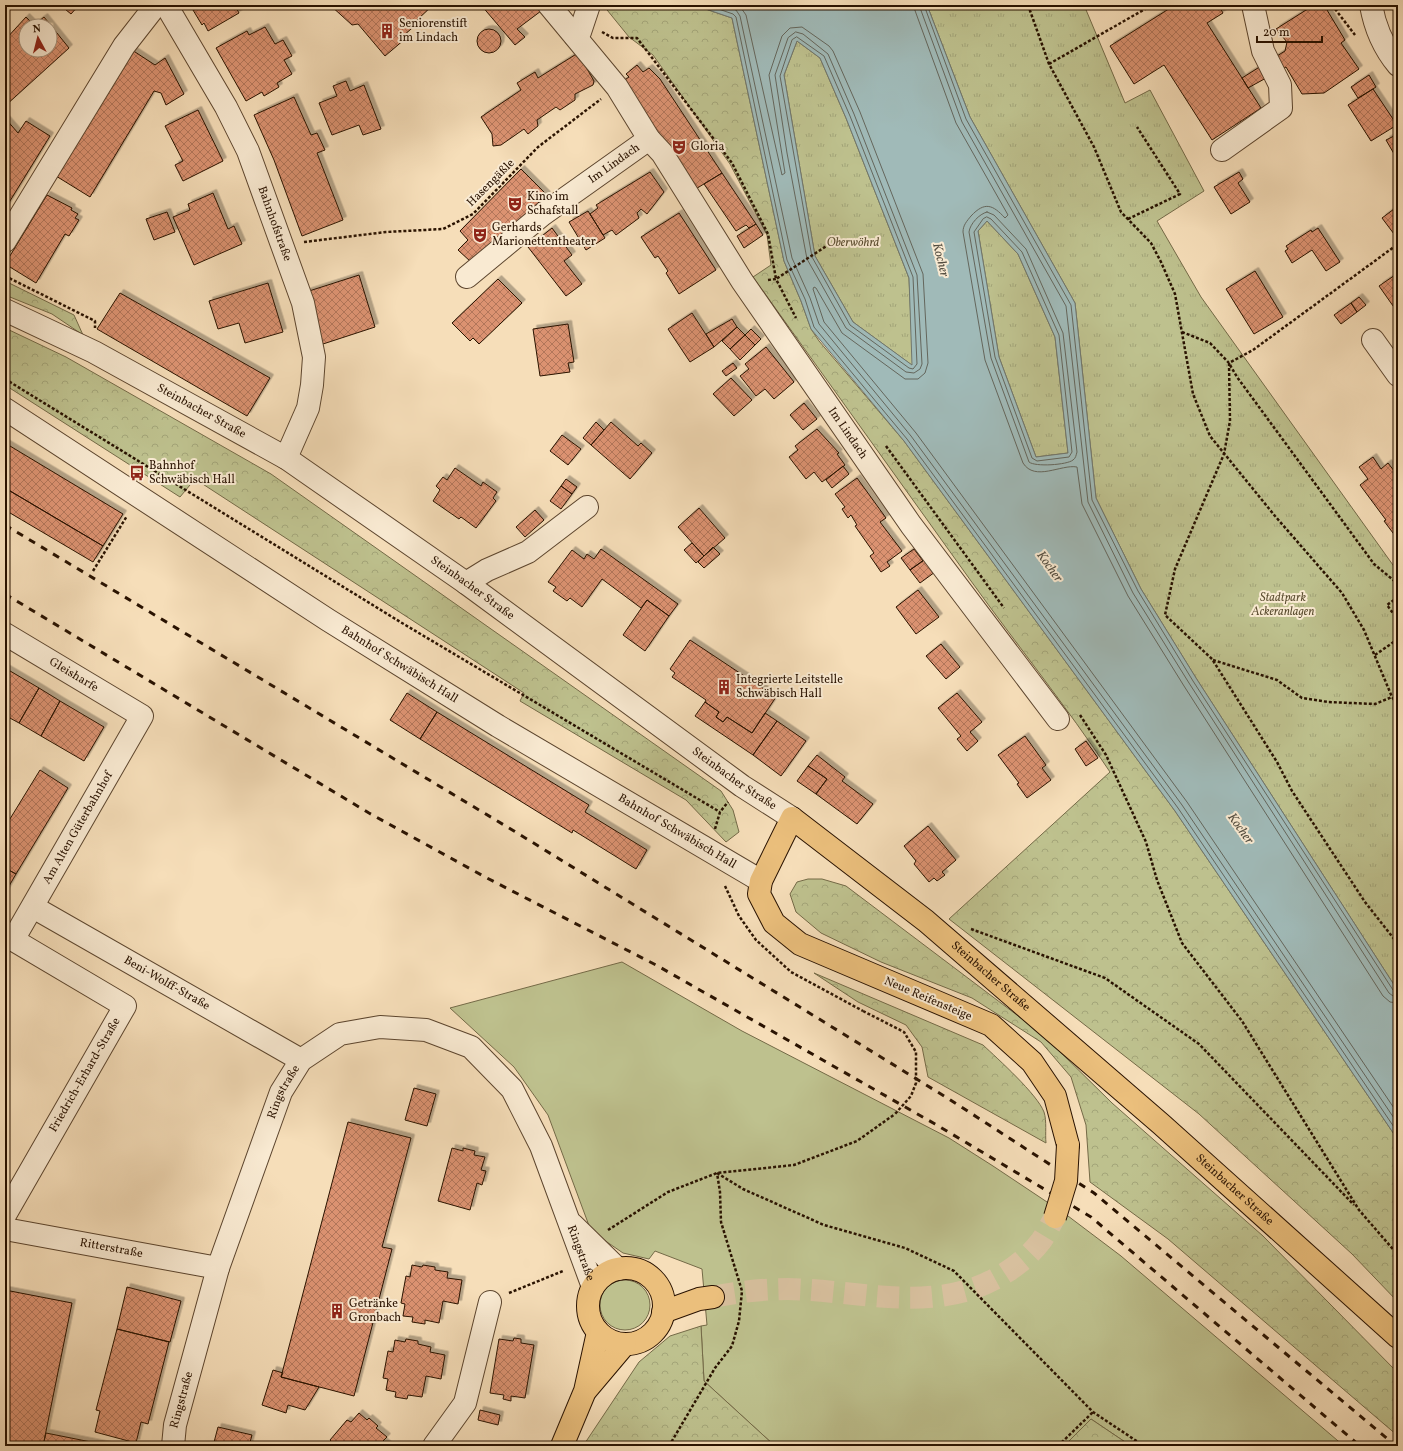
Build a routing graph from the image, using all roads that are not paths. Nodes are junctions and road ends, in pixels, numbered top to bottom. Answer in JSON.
{"nodes":[{"id":1,"x":156,"y":5,"type":"edge"},
{"id":2,"x":166,"y":5,"type":"edge"},
{"id":3,"x":549,"y":5,"type":"edge"},
{"id":4,"x":1253,"y":5,"type":"edge"},
{"id":5,"x":1371,"y":5,"type":"edge"},
{"id":6,"x":582,"y":21,"type":"edge"},
{"id":7,"x":1398,"y":65,"type":"edge"},
{"id":8,"x":649,"y":139,"type":"junction"},
{"id":9,"x":1222,"y":150,"type":"dead end"},
{"id":10,"x":5,"y":239,"type":"edge"},
{"id":11,"x":467,"y":277,"type":"dead end"},
{"id":12,"x":5,"y":310,"type":"edge"},
{"id":13,"x":1373,"y":340,"type":"dead end"},
{"id":14,"x":1398,"y":375,"type":"edge"},
{"id":15,"x":5,"y":409,"type":"edge"},
{"id":16,"x":286,"y":458,"type":"junction"},
{"id":17,"x":587,"y":507,"type":"dead end"},
{"id":18,"x":466,"y":583,"type":"junction"},
{"id":19,"x":5,"y":634,"type":"edge"},
{"id":20,"x":1067,"y":715,"type":"road end"},
{"id":21,"x":142,"y":716,"type":"joint"},
{"id":22,"x":792,"y":818,"type":"junction"},
{"id":23,"x":761,"y":881,"type":"junction"},
{"id":24,"x":33,"y":907,"type":"junction"},
{"id":25,"x":9,"y":938,"type":"edge"},
{"id":26,"x":301,"y":1060,"type":"junction"},
{"id":27,"x":5,"y":1215,"type":"edge"},
{"id":28,"x":1055,"y":1218,"type":"tunnel mouth"},
{"id":29,"x":567,"y":1220,"type":"junction"},
{"id":30,"x":5,"y":1229,"type":"edge"},
{"id":31,"x":218,"y":1268,"type":"junction"},
{"id":32,"x":618,"y":1269,"type":"junction"},
{"id":33,"x":593,"y":1287,"type":"junction"},
{"id":34,"x":706,"y":1298,"type":"tunnel mouth"},
{"id":35,"x":490,"y":1302,"type":"road end"},
{"id":36,"x":662,"y":1303,"type":"junction"},
{"id":37,"x":598,"y":1332,"type":"junction"},
{"id":38,"x":1398,"y":1338,"type":"edge"},
{"id":39,"x":625,"y":1344,"type":"junction"},
{"id":40,"x":585,"y":1392,"type":"junction"},
{"id":41,"x":173,"y":1446,"type":"edge"},
{"id":42,"x":434,"y":1446,"type":"edge"},
{"id":43,"x":562,"y":1446,"type":"edge"}],
"edges":[{"from":1,"to":10,"type":"street"},
{"from":2,"to":16,"type":"street","name":"Bahnhofstraße"},
{"from":3,"to":6,"type":"street","name":"Im Lindach"},
{"from":4,"to":9,"type":"street"},
{"from":5,"to":7,"type":"street"},
{"from":6,"to":8,"type":"street","name":"Im Lindach"},
{"from":8,"to":11,"type":"street","name":"Im Lindach"},
{"from":8,"to":20,"type":"street","name":"Im Lindach"},
{"from":12,"to":16,"type":"street","name":"Steinbacher Straße"},
{"from":13,"to":14,"type":"street"},
{"from":15,"to":23,"type":"street","name":"Bahnhof Schwäbisch Hall"},
{"from":16,"to":18,"type":"street","name":"Steinbacher Straße"},
{"from":17,"to":18,"type":"street"},
{"from":18,"to":22,"type":"street","name":"Steinbacher Straße"},
{"from":19,"to":21,"type":"street","name":"Gleisharfe"},
{"from":21,"to":24,"type":"street","name":"Am Alten Güterbahnhof"},
{"from":22,"to":23,"type":"main road","name":"Neue Reifensteige"},
{"from":22,"to":38,"type":"main road","name":"Steinbacher Straße"},
{"from":23,"to":28,"type":"main road","name":"Neue Reifensteige","bridge":true},
{"from":24,"to":25,"type":"street","name":"Am Alten Güterbahnhof"},
{"from":24,"to":26,"type":"street","name":"Beni-Wolff-Straße"},
{"from":25,"to":27,"type":"street","name":"Friedrich-Erhard-Straße"},
{"from":26,"to":29,"type":"street","name":"Ringstraße"},
{"from":26,"to":31,"type":"street","name":"Ringstraße"},
{"from":29,"to":32,"type":"street","name":"Ringstraße"},
{"from":29,"to":33,"type":"street","name":"Ringstraße"},
{"from":30,"to":31,"type":"street","name":"Ritterstraße"},
{"from":31,"to":41,"type":"street","name":"Ringstraße"},
{"from":32,"to":33,"type":"main road"},
{"from":32,"to":36,"type":"main road"},
{"from":33,"to":37,"type":"main road"},
{"from":34,"to":36,"type":"main road"},
{"from":35,"to":42,"type":"street"},
{"from":36,"to":39,"type":"main road"},
{"from":37,"to":39,"type":"main road"},
{"from":37,"to":40,"type":"main road"},
{"from":39,"to":40,"type":"main road"},
{"from":40,"to":43,"type":"main road"}]}
